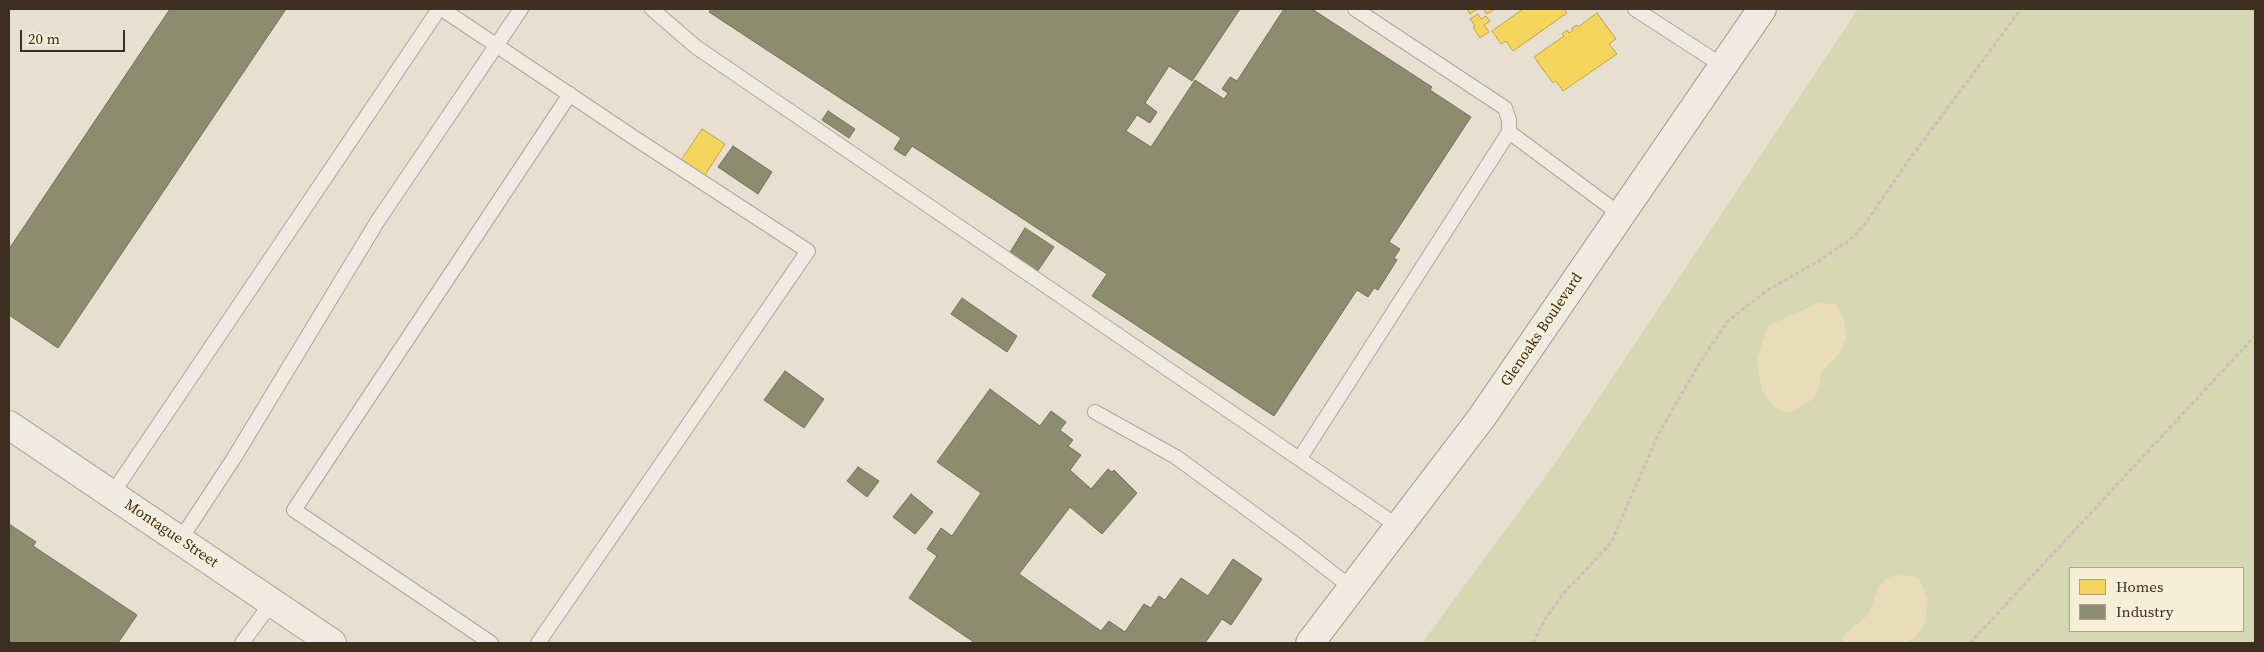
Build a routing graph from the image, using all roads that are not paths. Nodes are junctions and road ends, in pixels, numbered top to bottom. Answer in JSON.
{"nodes":[{"id":1,"x":441,"y":9,"type":"edge"},
{"id":2,"x":521,"y":9,"type":"edge"},
{"id":3,"x":652,"y":9,"type":"edge"},
{"id":4,"x":1355,"y":9,"type":"edge"},
{"id":5,"x":1635,"y":9,"type":"edge"},
{"id":6,"x":1762,"y":9,"type":"edge"},
{"id":7,"x":497,"y":45,"type":"junction"},
{"id":8,"x":1723,"y":66,"type":"junction"},
{"id":9,"x":570,"y":94,"type":"junction"},
{"id":10,"x":1509,"y":132,"type":"junction"},
{"id":11,"x":1621,"y":215,"type":"junction"},
{"id":12,"x":1095,"y":412,"type":"dead end"},
{"id":13,"x":9,"y":425,"type":"edge"},
{"id":14,"x":1300,"y":458,"type":"junction"},
{"id":15,"x":112,"y":494,"type":"junction"},
{"id":16,"x":1399,"y":527,"type":"junction"},
{"id":17,"x":180,"y":540,"type":"junction"},
{"id":18,"x":1352,"y":588,"type":"junction"},
{"id":19,"x":272,"y":602,"type":"junction"},
{"id":20,"x":242,"y":643,"type":"edge"},
{"id":21,"x":332,"y":643,"type":"edge"},
{"id":22,"x":491,"y":643,"type":"edge"},
{"id":23,"x":538,"y":643,"type":"edge"},
{"id":24,"x":1310,"y":643,"type":"edge"}],
"edges":[{"from":1,"to":7,"type":"lane"},
{"from":1,"to":15,"type":"lane"},
{"from":2,"to":7,"type":"lane"},
{"from":3,"to":14,"type":"lane"},
{"from":4,"to":10,"type":"lane"},
{"from":5,"to":8,"type":"lane"},
{"from":6,"to":8,"type":"main road","name":"Glenoaks Boulevard"},
{"from":7,"to":9,"type":"lane"},
{"from":7,"to":17,"type":"lane"},
{"from":8,"to":11,"type":"main road","name":"Glenoaks Boulevard"},
{"from":9,"to":22,"type":"lane"},
{"from":9,"to":23,"type":"lane"},
{"from":10,"to":11,"type":"lane"},
{"from":10,"to":14,"type":"lane"},
{"from":11,"to":16,"type":"main road","name":"Glenoaks Boulevard"},
{"from":12,"to":18,"type":"lane"},
{"from":13,"to":15,"type":"main road","name":"Montague Street"},
{"from":14,"to":16,"type":"lane"},
{"from":15,"to":17,"type":"main road","name":"Montague Street"},
{"from":16,"to":18,"type":"main road","name":"Glenoaks Boulevard"},
{"from":17,"to":19,"type":"main road","name":"Montague Street"},
{"from":18,"to":24,"type":"main road","name":"Glenoaks Boulevard"},
{"from":19,"to":20,"type":"lane"},
{"from":19,"to":21,"type":"main road","name":"Montague Street"}]}
